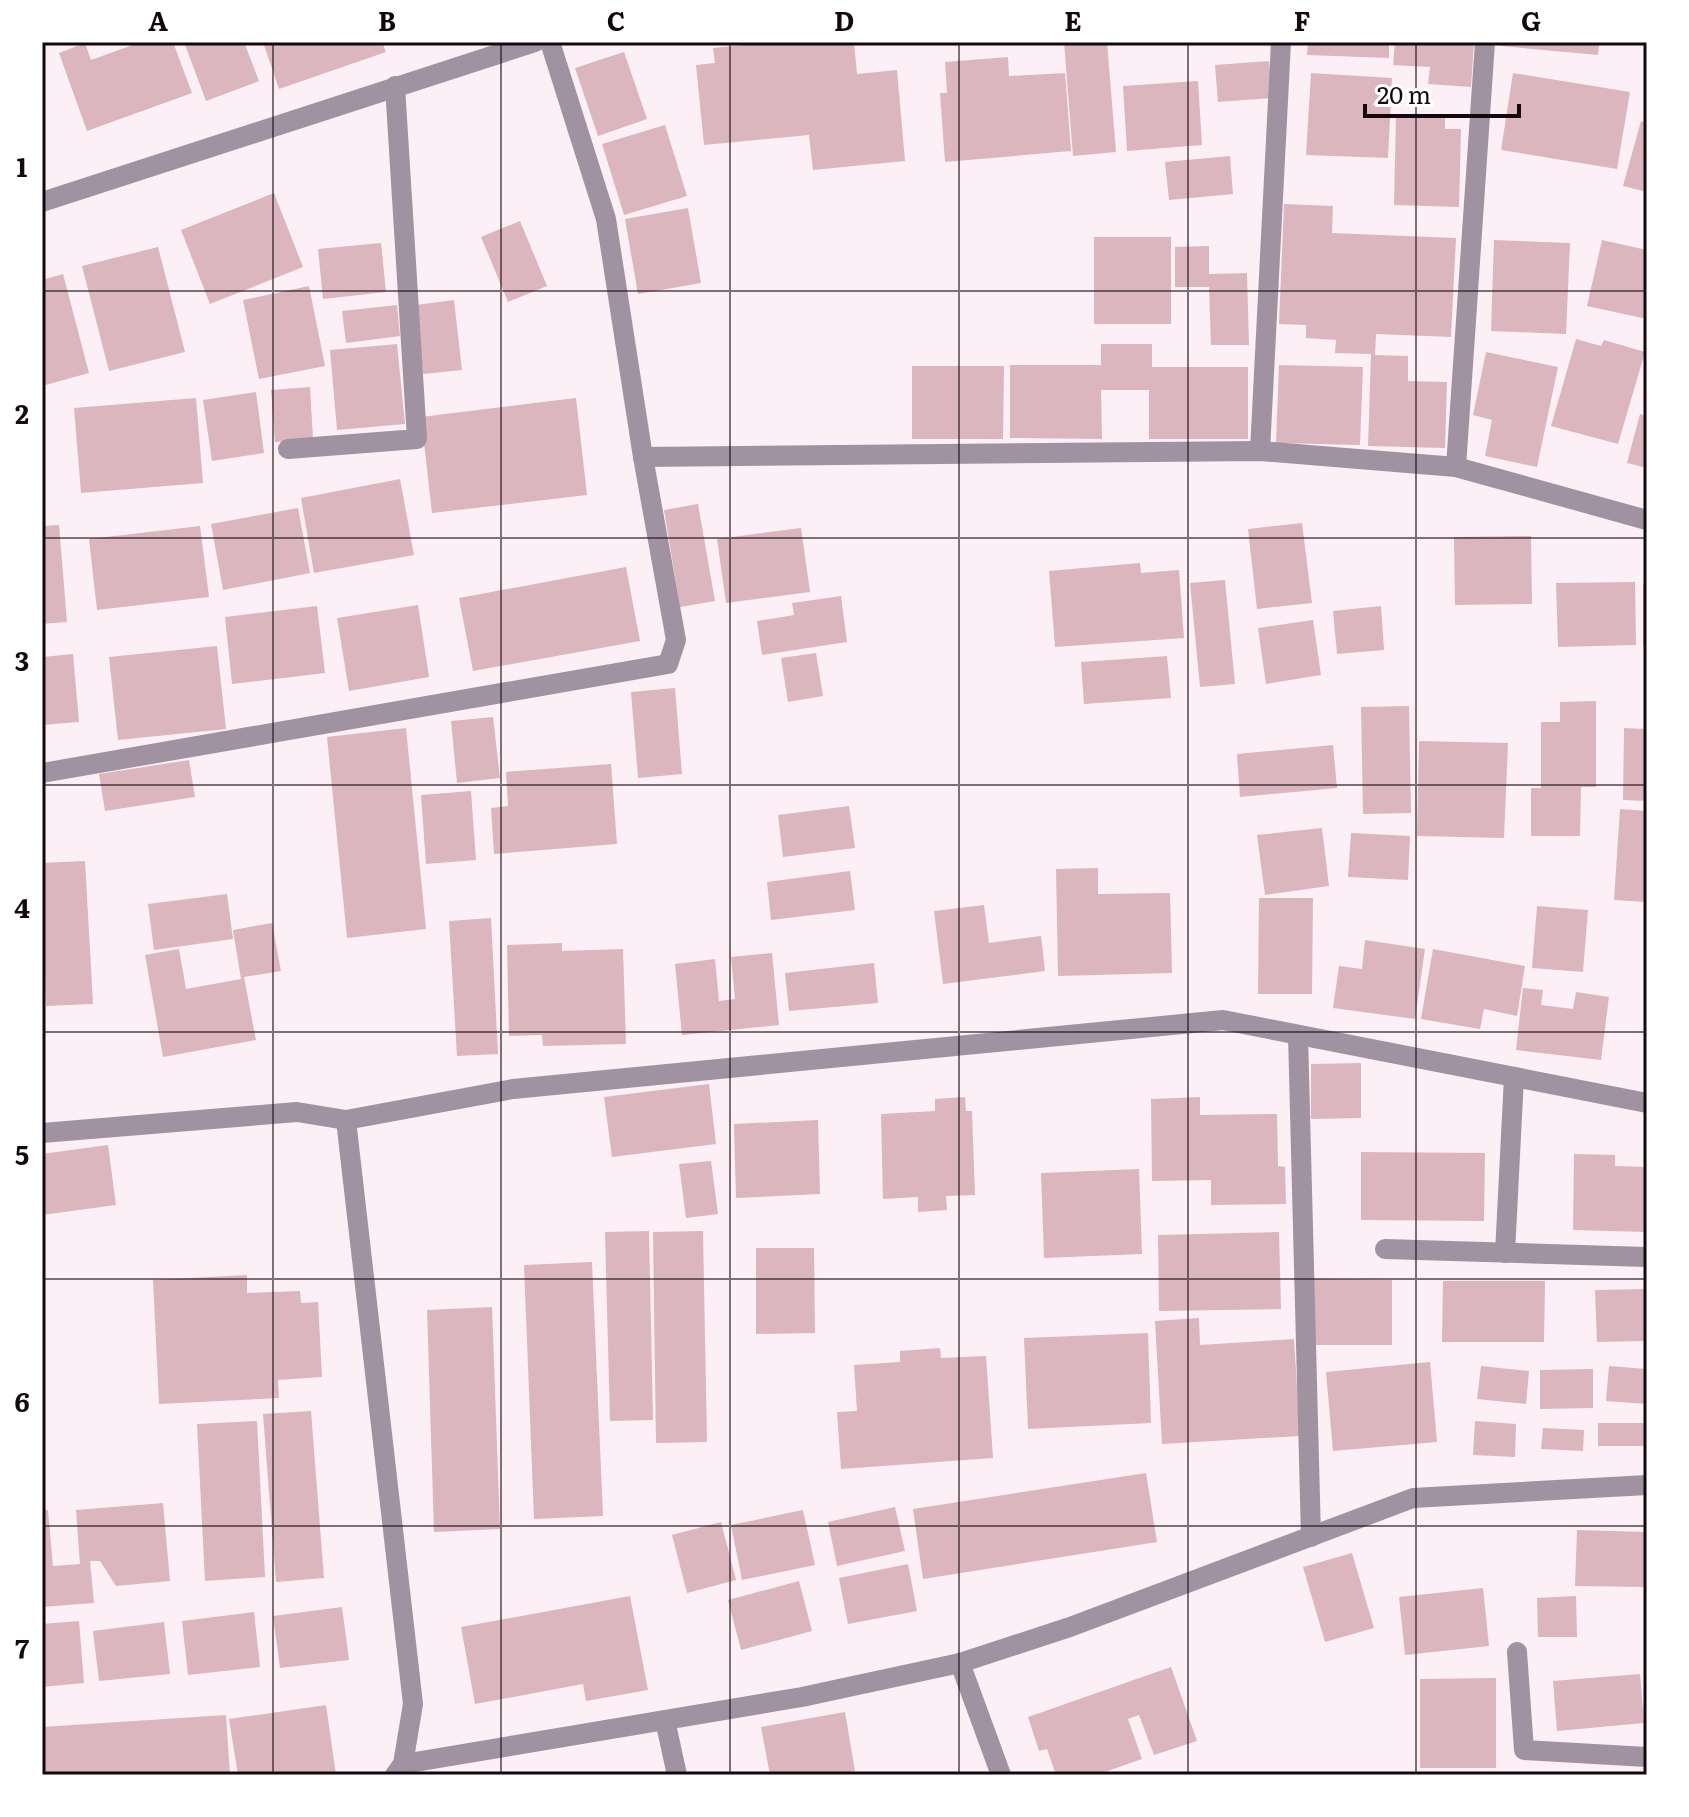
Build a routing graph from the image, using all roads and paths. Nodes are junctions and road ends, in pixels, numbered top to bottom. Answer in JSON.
{"nodes":[{"id":1,"x":535,"y":42,"type":"edge"},
{"id":2,"x":550,"y":42,"type":"edge"},
{"id":3,"x":1281,"y":42,"type":"edge"},
{"id":4,"x":1485,"y":42,"type":"edge"},
{"id":5,"x":395,"y":86,"type":"junction"},
{"id":6,"x":42,"y":202,"type":"edge"},
{"id":7,"x":288,"y":449,"type":"dead end"},
{"id":8,"x":1260,"y":451,"type":"junction"},
{"id":9,"x":643,"y":457,"type":"junction"},
{"id":10,"x":1456,"y":467,"type":"junction"},
{"id":11,"x":1647,"y":520,"type":"edge"},
{"id":12,"x":42,"y":773,"type":"edge"},
{"id":13,"x":1298,"y":1035,"type":"junction"},
{"id":14,"x":1514,"y":1077,"type":"junction"},
{"id":15,"x":1647,"y":1103,"type":"edge"},
{"id":16,"x":346,"y":1120,"type":"junction"},
{"id":17,"x":42,"y":1133,"type":"edge"},
{"id":18,"x":1385,"y":1249,"type":"dead end"},
{"id":19,"x":1505,"y":1253,"type":"junction"},
{"id":20,"x":1647,"y":1257,"type":"edge"},
{"id":21,"x":1647,"y":1485,"type":"edge"},
{"id":22,"x":1311,"y":1537,"type":"junction"},
{"id":23,"x":1517,"y":1652,"type":"dead end"},
{"id":24,"x":960,"y":1663,"type":"junction"},
{"id":25,"x":665,"y":1720,"type":"junction"},
{"id":26,"x":1647,"y":1757,"type":"edge"},
{"id":27,"x":399,"y":1770,"type":"edge"},
{"id":28,"x":677,"y":1775,"type":"edge"},
{"id":29,"x":1001,"y":1775,"type":"edge"}],
"edges":[{"from":1,"to":5,"type":"street"},
{"from":2,"to":9,"type":"street"},
{"from":3,"to":8,"type":"street"},
{"from":4,"to":10,"type":"street"},
{"from":5,"to":6,"type":"street"},
{"from":5,"to":7,"type":"street"},
{"from":8,"to":9,"type":"street"},
{"from":8,"to":10,"type":"street"},
{"from":9,"to":12,"type":"street"},
{"from":10,"to":11,"type":"street"},
{"from":13,"to":14,"type":"street"},
{"from":13,"to":16,"type":"street"},
{"from":13,"to":22,"type":"street"},
{"from":14,"to":15,"type":"street"},
{"from":14,"to":19,"type":"street"},
{"from":16,"to":17,"type":"street"},
{"from":16,"to":27,"type":"street"},
{"from":18,"to":19,"type":"street"},
{"from":19,"to":20,"type":"street"},
{"from":21,"to":22,"type":"street"},
{"from":22,"to":24,"type":"street"},
{"from":23,"to":26,"type":"street"},
{"from":24,"to":25,"type":"street"},
{"from":24,"to":29,"type":"street"},
{"from":25,"to":27,"type":"street"},
{"from":25,"to":28,"type":"street"}]}
